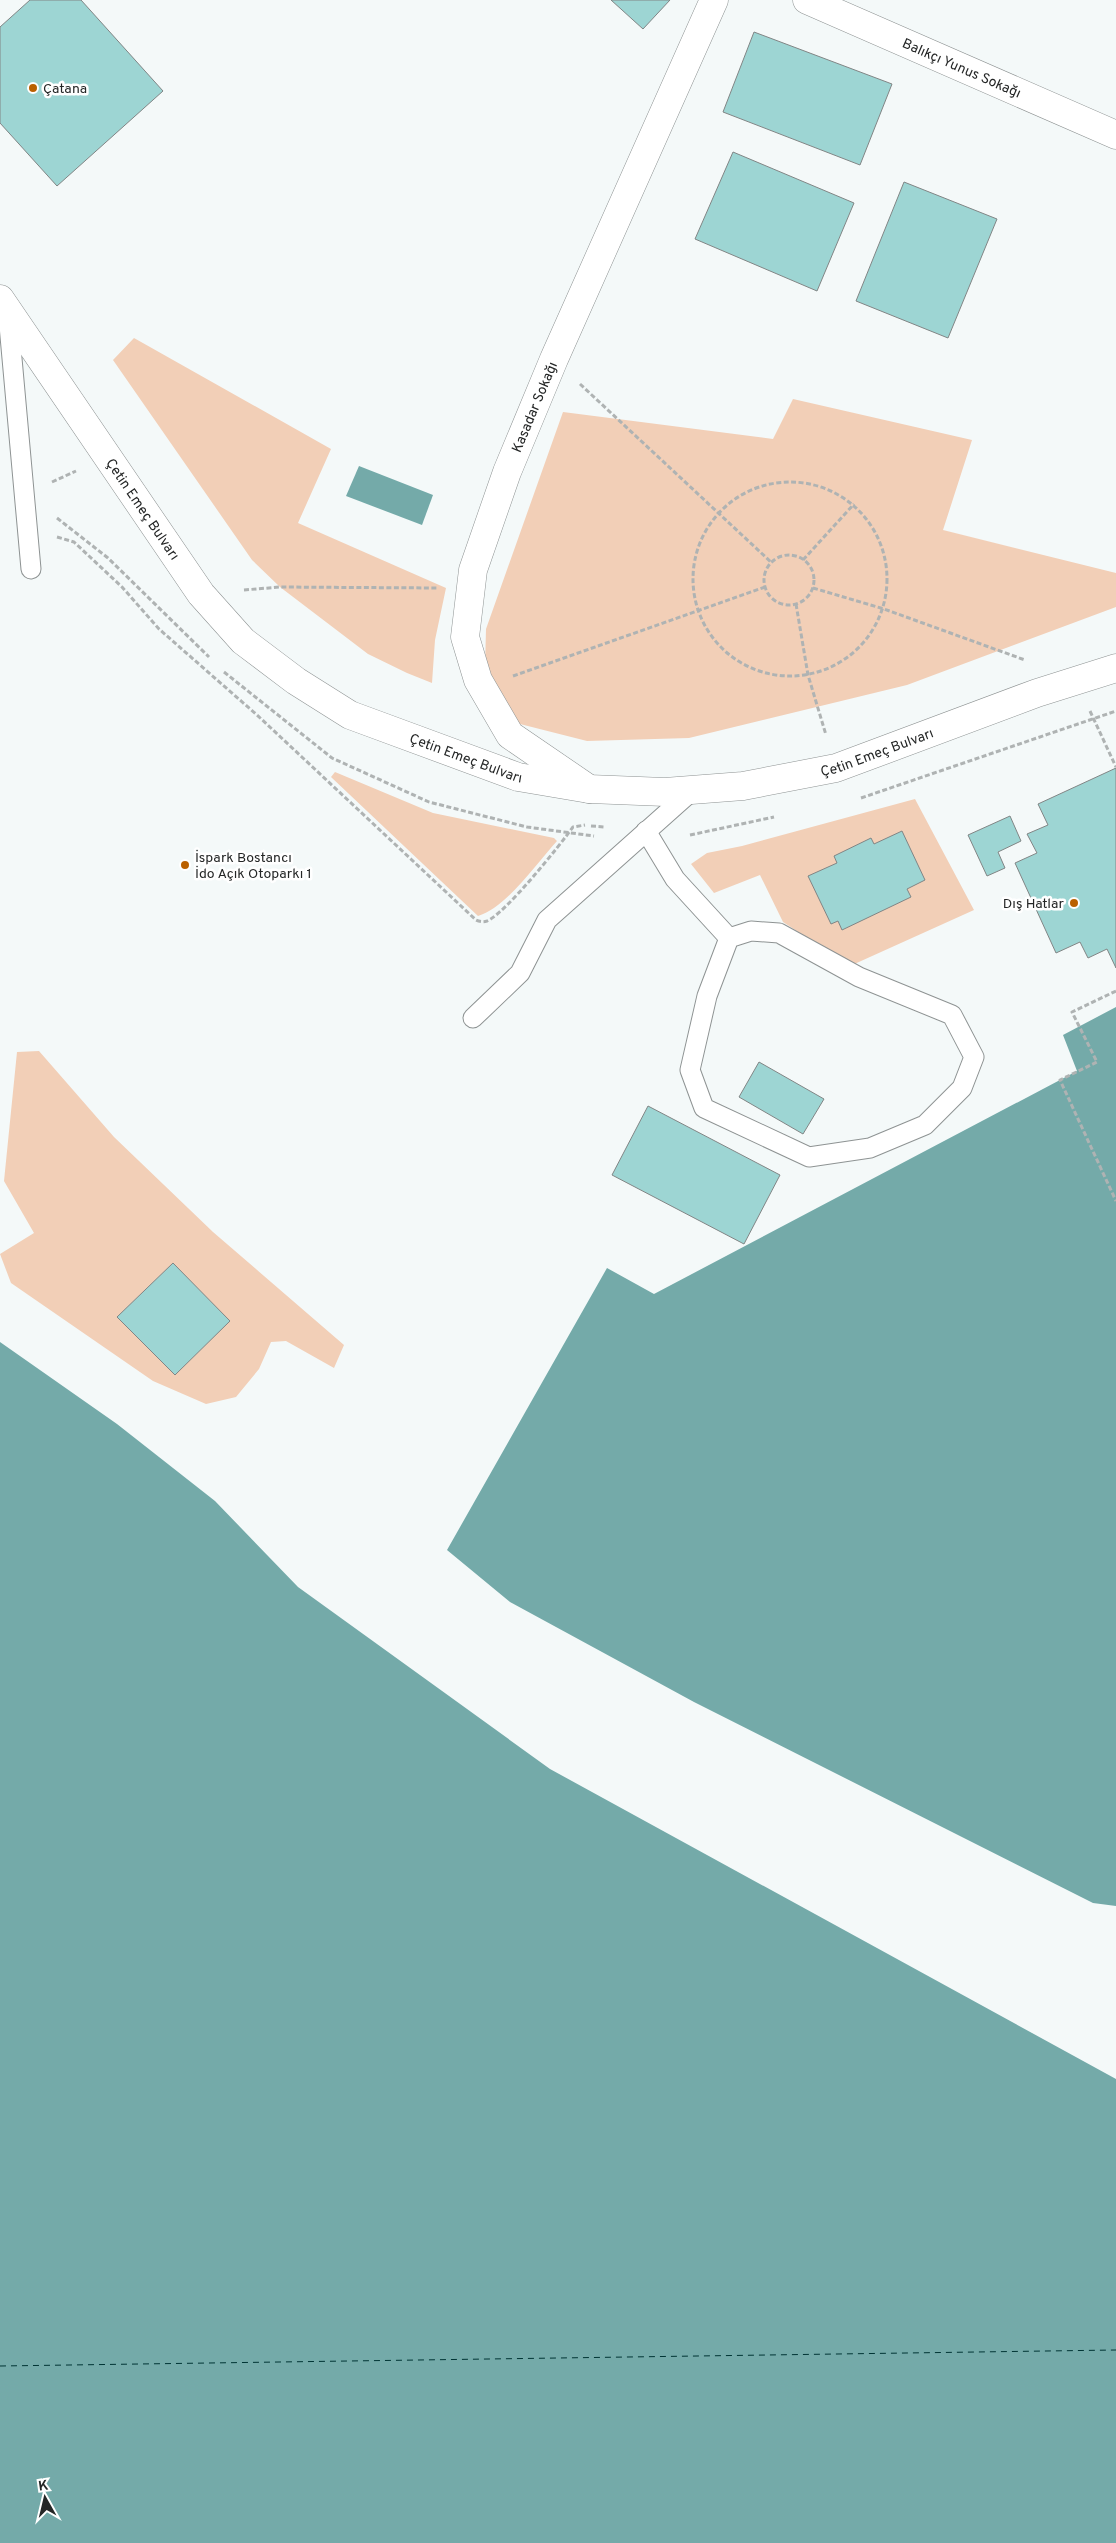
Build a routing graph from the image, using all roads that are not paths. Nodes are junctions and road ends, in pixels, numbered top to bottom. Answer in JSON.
{"nodes":[{"id":1,"x":714,"y":0,"type":"edge"},
{"id":2,"x":806,"y":0,"type":"edge"},
{"id":3,"x":1116,"y":135,"type":"edge"},
{"id":4,"x":4,"y":306,"type":"edge"},
{"id":5,"x":31,"y":569,"type":"dead end"},
{"id":6,"x":1116,"y":668,"type":"edge"},
{"id":7,"x":589,"y":789,"type":"junction"},
{"id":8,"x":694,"y":789,"type":"junction"},
{"id":9,"x":646,"y":831,"type":"junction"},
{"id":10,"x":729,"y":938,"type":"junction"},
{"id":11,"x":473,"y":1018,"type":"dead end"}],
"edges":[{"from":1,"to":7,"type":"main road","name":"Kasadar Sokağı"},
{"from":2,"to":3,"type":"main road","name":"Balıkçı Yunus Sokağı"},
{"from":4,"to":5,"type":"lane"},
{"from":4,"to":7,"type":"main road","name":"Çetin Emeç Bulvarı"},
{"from":6,"to":8,"type":"main road","name":"Çetin Emeç Bulvarı"},
{"from":7,"to":8,"type":"main road","name":"Çetin Emeç Bulvarı"},
{"from":8,"to":9,"type":"lane"},
{"from":9,"to":10,"type":"lane"},
{"from":9,"to":11,"type":"lane"},
{"from":10,"to":10,"type":"lane"}]}
